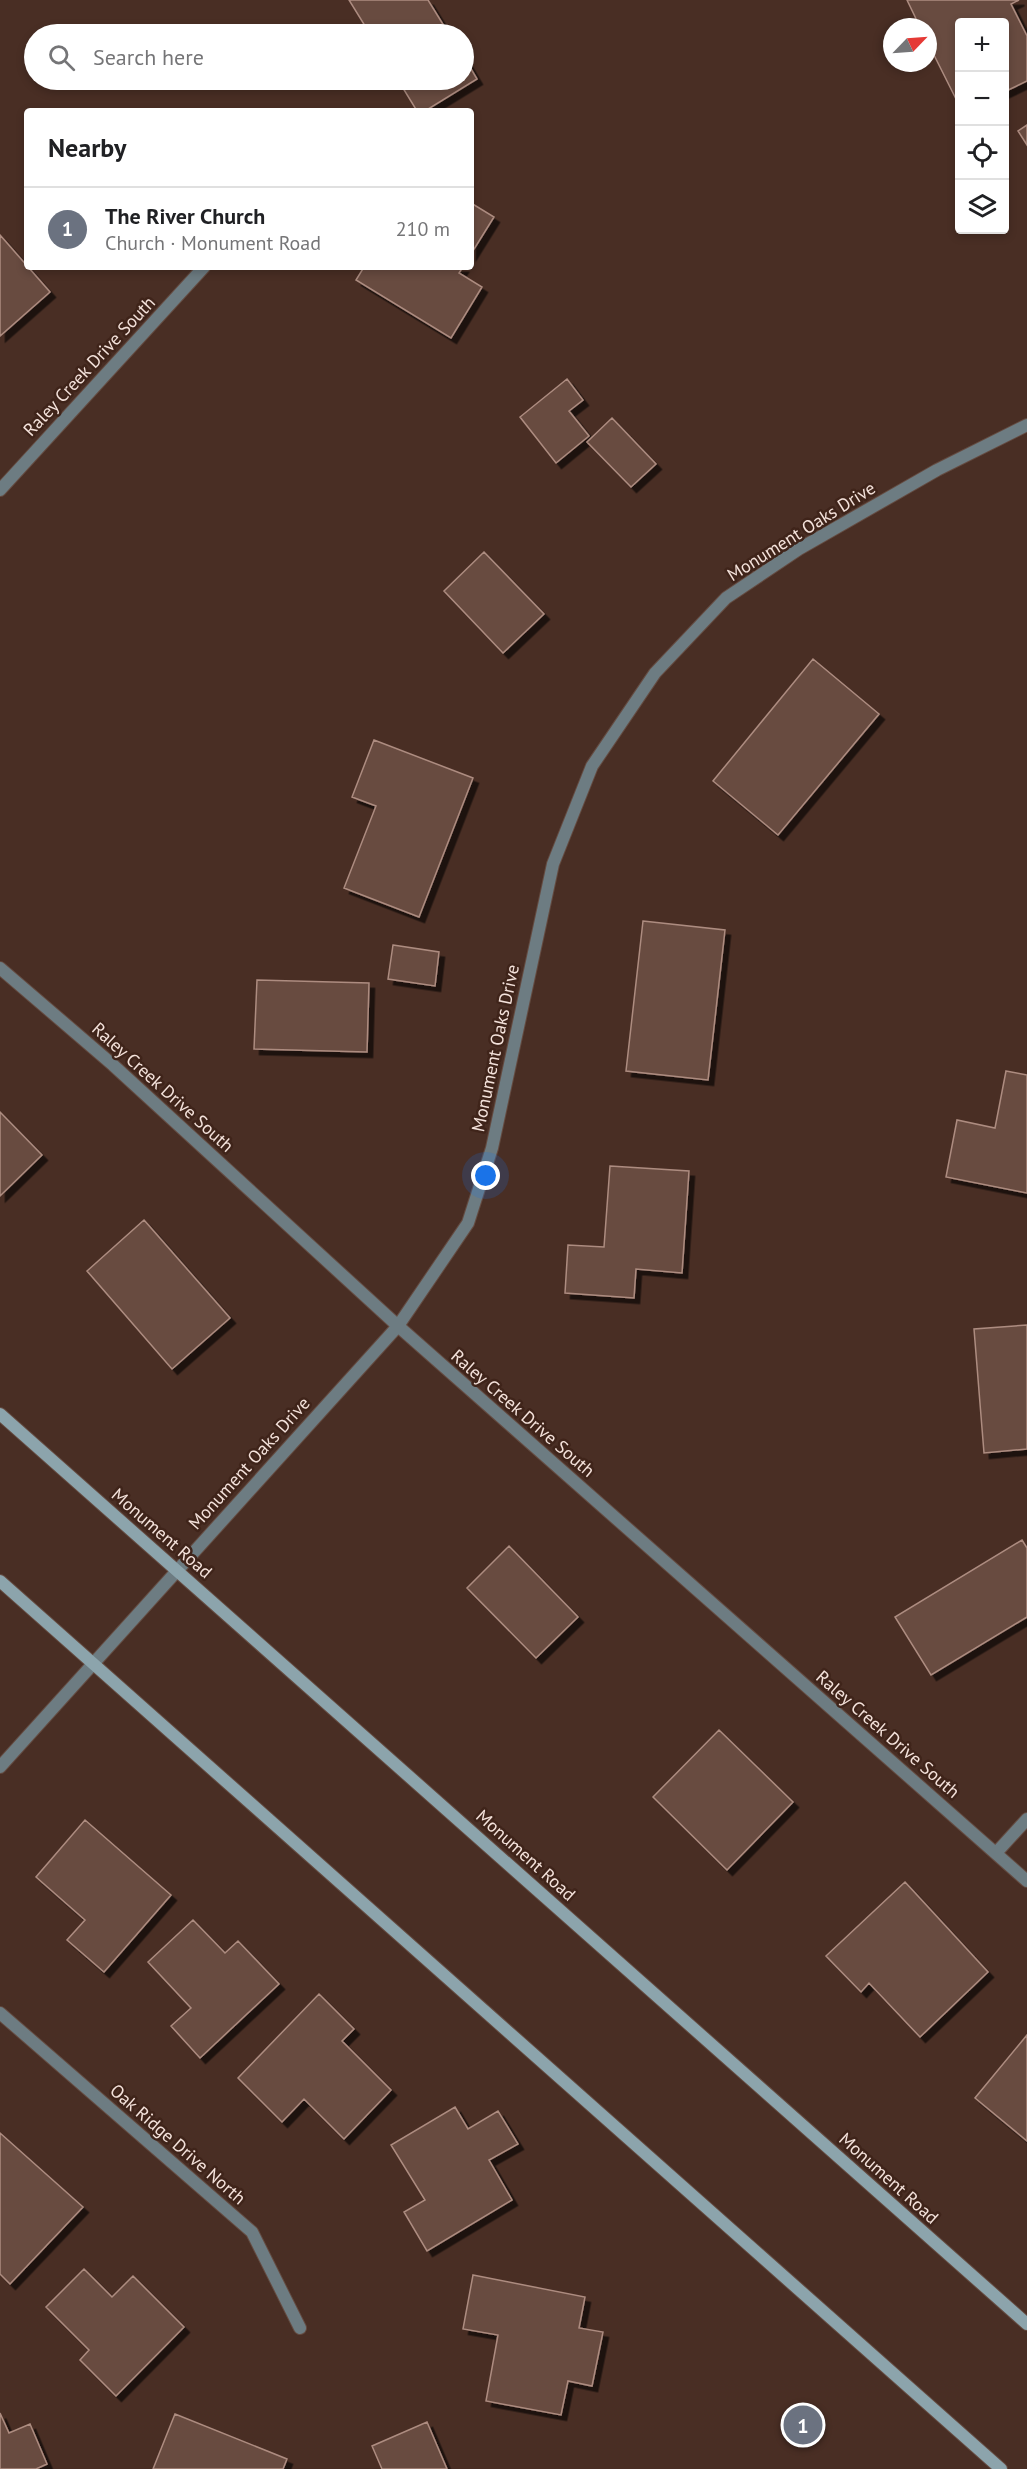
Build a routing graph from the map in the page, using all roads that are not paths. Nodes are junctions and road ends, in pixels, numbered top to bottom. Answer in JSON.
{"nodes":[{"id":1,"x":201,"y":270,"type":"edge"},
{"id":2,"x":1027,"y":425,"type":"edge"},
{"id":3,"x":0,"y":490,"type":"edge"},
{"id":4,"x":0,"y":968,"type":"edge"},
{"id":5,"x":398,"y":1326,"type":"junction"},
{"id":6,"x":0,"y":1414,"type":"edge"},
{"id":7,"x":177,"y":1569,"type":"junction"},
{"id":8,"x":0,"y":1581,"type":"edge"},
{"id":9,"x":92,"y":1663,"type":"junction"},
{"id":10,"x":0,"y":1767,"type":"edge"},
{"id":11,"x":1027,"y":1819,"type":"edge"},
{"id":12,"x":996,"y":1853,"type":"junction"},
{"id":13,"x":1027,"y":1881,"type":"edge"},
{"id":14,"x":0,"y":2013,"type":"edge"},
{"id":15,"x":1027,"y":2324,"type":"edge"},
{"id":16,"x":300,"y":2328,"type":"dead end"},
{"id":17,"x":1001,"y":2469,"type":"edge"}],
"edges":[{"from":1,"to":3,"type":"street","name":"Raley Creek Drive South"},
{"from":2,"to":5,"type":"street","name":"Monument Oaks Drive"},
{"from":4,"to":5,"type":"street","name":"Raley Creek Drive South"},
{"from":5,"to":7,"type":"street","name":"Monument Oaks Drive"},
{"from":5,"to":12,"type":"street","name":"Raley Creek Drive South"},
{"from":6,"to":7,"type":"main road","name":"Monument Road"},
{"from":7,"to":9,"type":"street","name":"Monument Oaks Drive"},
{"from":7,"to":15,"type":"main road","name":"Monument Road"},
{"from":8,"to":9,"type":"main road"},
{"from":9,"to":10,"type":"street","name":"Monument Oaks Drive"},
{"from":9,"to":17,"type":"main road"},
{"from":11,"to":12,"type":"street"},
{"from":12,"to":13,"type":"street","name":"Raley Creek Drive South"},
{"from":14,"to":16,"type":"street","name":"Oak Ridge Drive North"}]}
